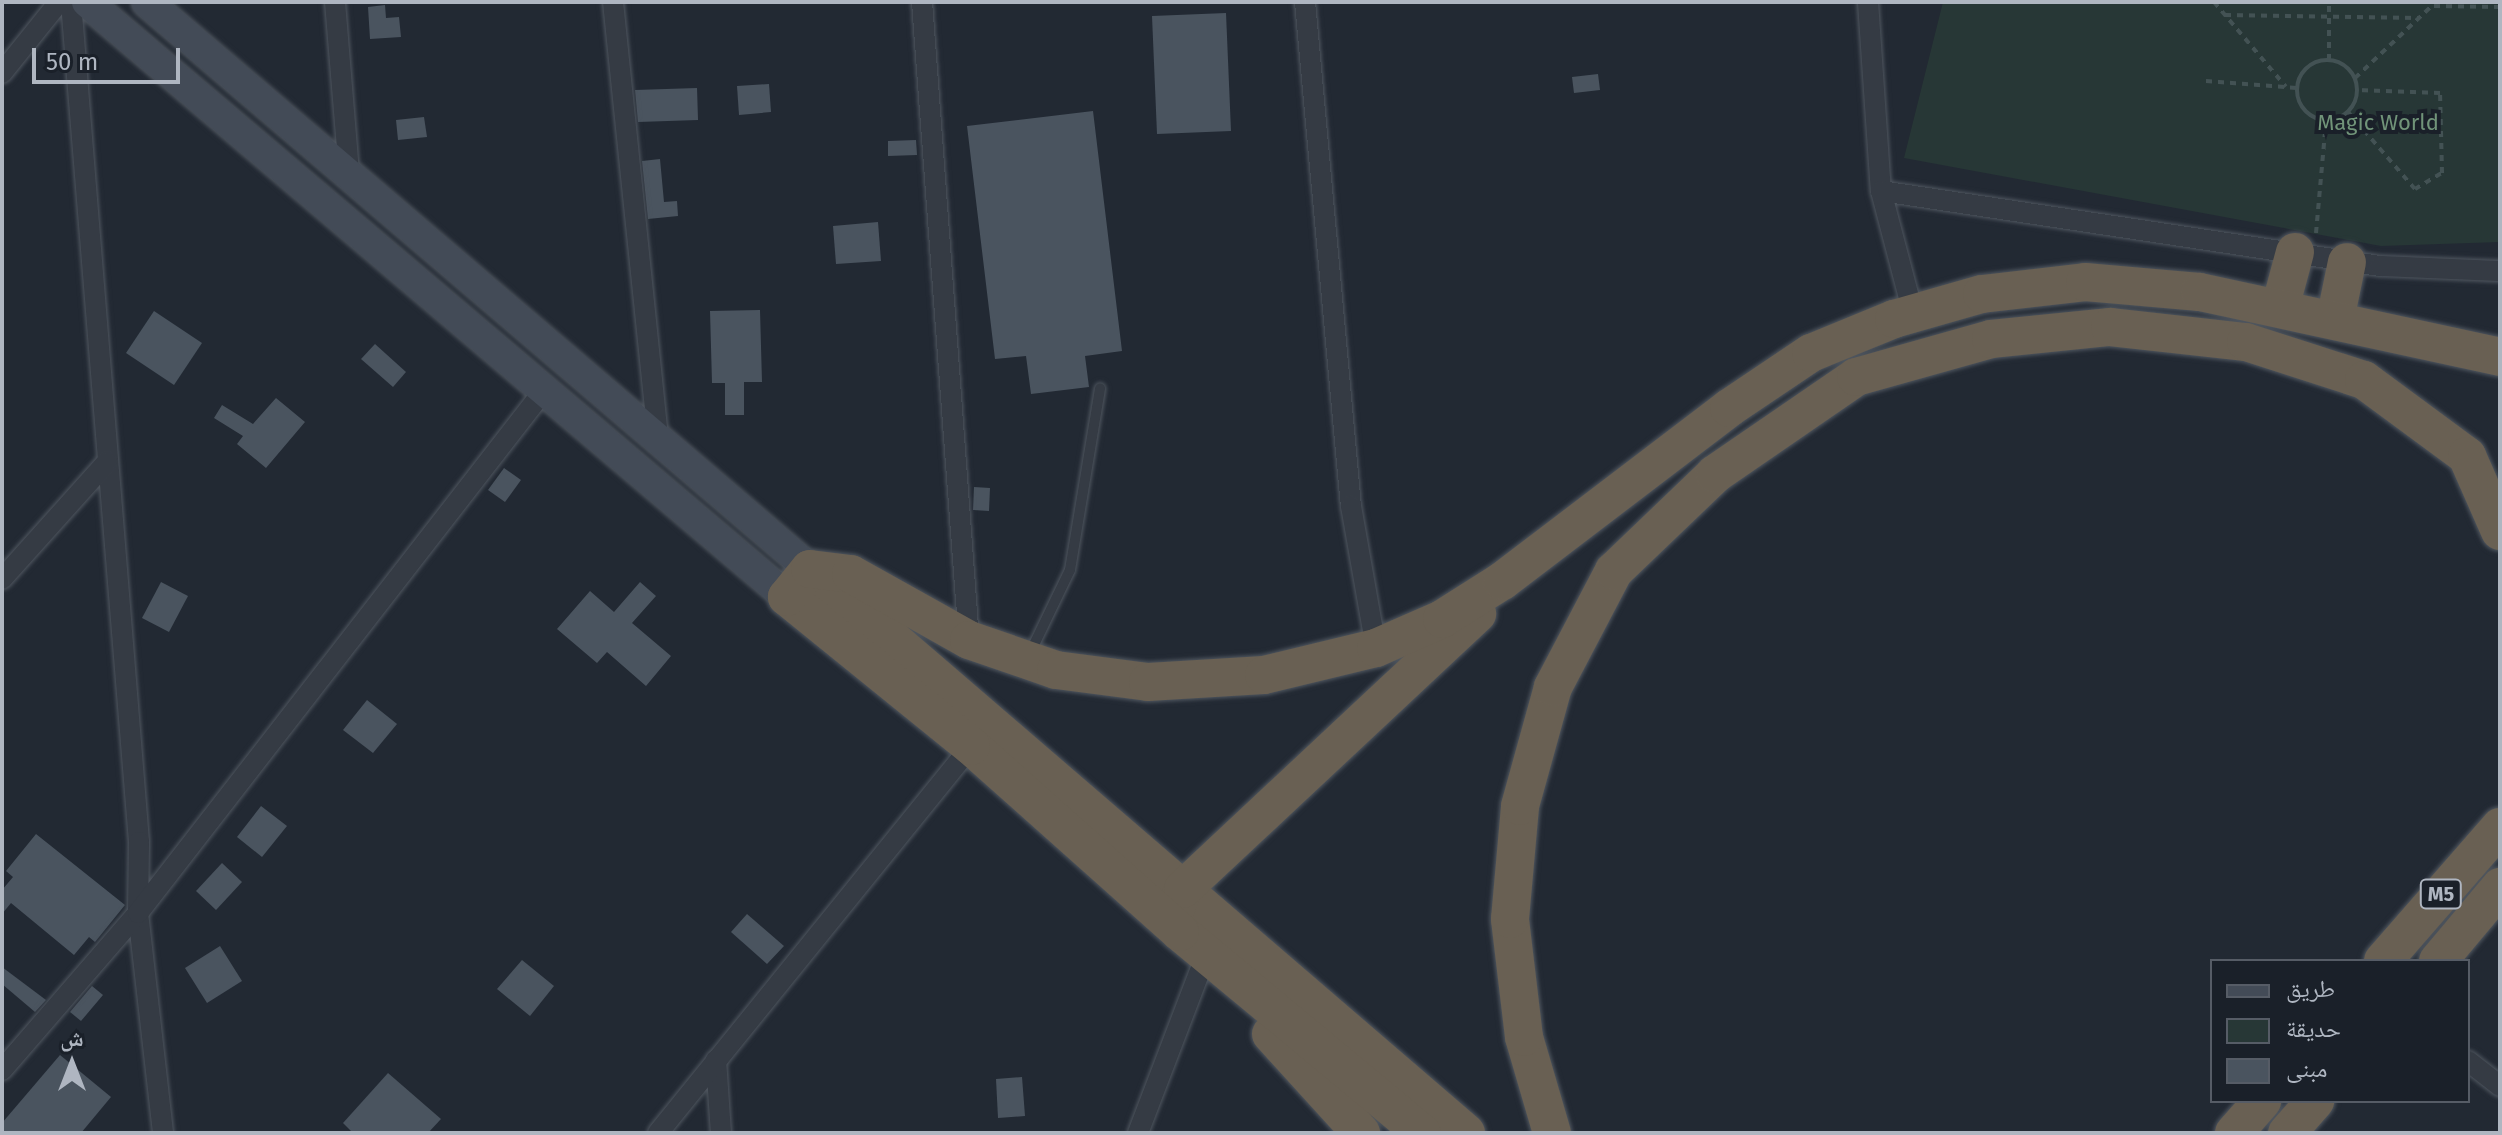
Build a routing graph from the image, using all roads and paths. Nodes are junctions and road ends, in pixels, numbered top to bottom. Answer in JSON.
{"nodes":[{"id":1,"x":59,"y":2,"type":"edge"},
{"id":2,"x":71,"y":2,"type":"edge"},
{"id":3,"x":87,"y":2,"type":"edge"},
{"id":4,"x":147,"y":2,"type":"edge"},
{"id":5,"x":335,"y":2,"type":"edge"},
{"id":6,"x":613,"y":2,"type":"edge"},
{"id":7,"x":922,"y":2,"type":"edge"},
{"id":8,"x":1305,"y":2,"type":"edge"},
{"id":9,"x":1868,"y":2,"type":"edge"},
{"id":10,"x":2214,"y":2,"type":"edge"},
{"id":11,"x":2329,"y":2,"type":"edge"},
{"id":12,"x":2434,"y":4,"type":"edge"},
{"id":13,"x":2500,"y":7,"type":"edge"},
{"id":14,"x":2225,"y":15,"type":"junction"},
{"id":15,"x":2329,"y":17,"type":"junction"},
{"id":16,"x":2419,"y":18,"type":"junction"},
{"id":17,"x":2329,"y":60,"type":"junction"},
{"id":18,"x":2,"y":73,"type":"edge"},
{"id":19,"x":2355,"y":78,"type":"junction"},
{"id":20,"x":2206,"y":81,"type":"dead end"},
{"id":21,"x":2286,"y":87,"type":"junction"},
{"id":22,"x":2297,"y":88,"type":"junction"},
{"id":23,"x":2357,"y":90,"type":"junction"},
{"id":24,"x":2348,"y":112,"type":"junction"},
{"id":25,"x":2326,"y":120,"type":"junction"},
{"id":26,"x":349,"y":174,"type":"junction"},
{"id":27,"x":1881,"y":191,"type":"junction"},
{"id":28,"x":2319,"y":257,"type":"junction"},
{"id":29,"x":2500,"y":271,"type":"edge"},
{"id":30,"x":2280,"y":308,"type":"junction"},
{"id":31,"x":1913,"y":313,"type":"junction"},
{"id":32,"x":2335,"y":320,"type":"junction"},
{"id":33,"x":2500,"y":357,"type":"edge"},
{"id":34,"x":1100,"y":388,"type":"dead end"},
{"id":35,"x":545,"y":389,"type":"junction"},
{"id":36,"x":658,"y":437,"type":"junction"},
{"id":37,"x":107,"y":462,"type":"junction"},
{"id":38,"x":2500,"y":531,"type":"edge"},
{"id":39,"x":1549,"y":546,"type":"junction"},
{"id":40,"x":2,"y":579,"type":"edge"},
{"id":41,"x":799,"y":583,"type":"junction"},
{"id":42,"x":969,"y":640,"type":"junction"},
{"id":43,"x":1376,"y":648,"type":"junction"},
{"id":44,"x":1026,"y":662,"type":"junction"},
{"id":45,"x":971,"y":746,"type":"junction"},
{"id":46,"x":2499,"y":823,"type":"edge"},
{"id":47,"x":2500,"y":887,"type":"edge"},
{"id":48,"x":1183,"y":889,"type":"junction"},
{"id":49,"x":138,"y":913,"type":"junction"},
{"id":50,"x":1201,"y":951,"type":"junction"},
{"id":51,"x":2447,"y":955,"type":"edge"},
{"id":52,"x":2385,"y":959,"type":"edge"},
{"id":53,"x":2471,"y":1059,"type":"edge"},
{"id":54,"x":716,"y":1060,"type":"junction"},
{"id":55,"x":2,"y":1070,"type":"edge"},
{"id":56,"x":2500,"y":1086,"type":"edge"},
{"id":57,"x":2260,"y":1103,"type":"edge"},
{"id":58,"x":2313,"y":1103,"type":"edge"},
{"id":59,"x":163,"y":1133,"type":"edge"},
{"id":60,"x":658,"y":1133,"type":"edge"},
{"id":61,"x":721,"y":1133,"type":"edge"},
{"id":62,"x":1138,"y":1133,"type":"edge"},
{"id":63,"x":1361,"y":1133,"type":"edge"},
{"id":64,"x":1422,"y":1133,"type":"edge"},
{"id":65,"x":1466,"y":1133,"type":"edge"},
{"id":66,"x":1552,"y":1133,"type":"edge"},
{"id":67,"x":2234,"y":1133,"type":"edge"},
{"id":68,"x":2287,"y":1133,"type":"edge"}],
"edges":[{"from":1,"to":18,"type":"street"},
{"from":2,"to":37,"type":"street"},
{"from":3,"to":35,"type":"main road"},
{"from":4,"to":26,"type":"main road"},
{"from":5,"to":26,"type":"street"},
{"from":6,"to":36,"type":"street"},
{"from":7,"to":42,"type":"street"},
{"from":8,"to":43,"type":"street"},
{"from":9,"to":27,"type":"street"},
{"from":10,"to":14,"type":"path"},
{"from":11,"to":15,"type":"path"},
{"from":12,"to":13,"type":"path"},
{"from":12,"to":16,"type":"path"},
{"from":14,"to":15,"type":"path"},
{"from":14,"to":21,"type":"path"},
{"from":15,"to":16,"type":"path"},
{"from":15,"to":17,"type":"path"},
{"from":16,"to":19,"type":"path"},
{"from":17,"to":19,"type":"path"},
{"from":17,"to":22,"type":"path"},
{"from":19,"to":23,"type":"path"},
{"from":20,"to":21,"type":"path"},
{"from":21,"to":22,"type":"path"},
{"from":22,"to":25,"type":"path"},
{"from":23,"to":24,"type":"path"},
{"from":23,"to":24,"type":"path"},
{"from":24,"to":25,"type":"path"},
{"from":25,"to":28,"type":"path"},
{"from":26,"to":36,"type":"main road"},
{"from":27,"to":28,"type":"street"},
{"from":27,"to":31,"type":"street"},
{"from":28,"to":29,"type":"street"},
{"from":28,"to":30,"type":"highway"},
{"from":28,"to":32,"type":"highway"},
{"from":30,"to":31,"type":"highway"},
{"from":30,"to":32,"type":"highway"},
{"from":31,"to":39,"type":"highway"},
{"from":32,"to":33,"type":"highway"},
{"from":34,"to":44,"type":"lane"},
{"from":35,"to":41,"type":"main road"},
{"from":35,"to":49,"type":"street"},
{"from":36,"to":41,"type":"main road"},
{"from":37,"to":40,"type":"street"},
{"from":37,"to":49,"type":"street"},
{"from":38,"to":66,"type":"highway"},
{"from":39,"to":43,"type":"highway"},
{"from":39,"to":48,"type":"highway"},
{"from":41,"to":42,"type":"highway"},
{"from":41,"to":45,"type":"highway"},
{"from":41,"to":48,"type":"highway"},
{"from":42,"to":44,"type":"highway"},
{"from":43,"to":44,"type":"highway"},
{"from":45,"to":50,"type":"highway"},
{"from":45,"to":54,"type":"street"},
{"from":46,"to":52,"type":"highway","number":"M5"},
{"from":47,"to":51,"type":"highway","number":"M5"},
{"from":48,"to":50,"type":"highway"},
{"from":48,"to":65,"type":"highway"},
{"from":49,"to":55,"type":"street"},
{"from":49,"to":59,"type":"street"},
{"from":50,"to":62,"type":"street"},
{"from":50,"to":63,"type":"highway"},
{"from":50,"to":64,"type":"highway"},
{"from":53,"to":56,"type":"street"},
{"from":54,"to":60,"type":"street"},
{"from":54,"to":61,"type":"street"},
{"from":57,"to":67,"type":"highway"},
{"from":58,"to":68,"type":"highway"}]}
